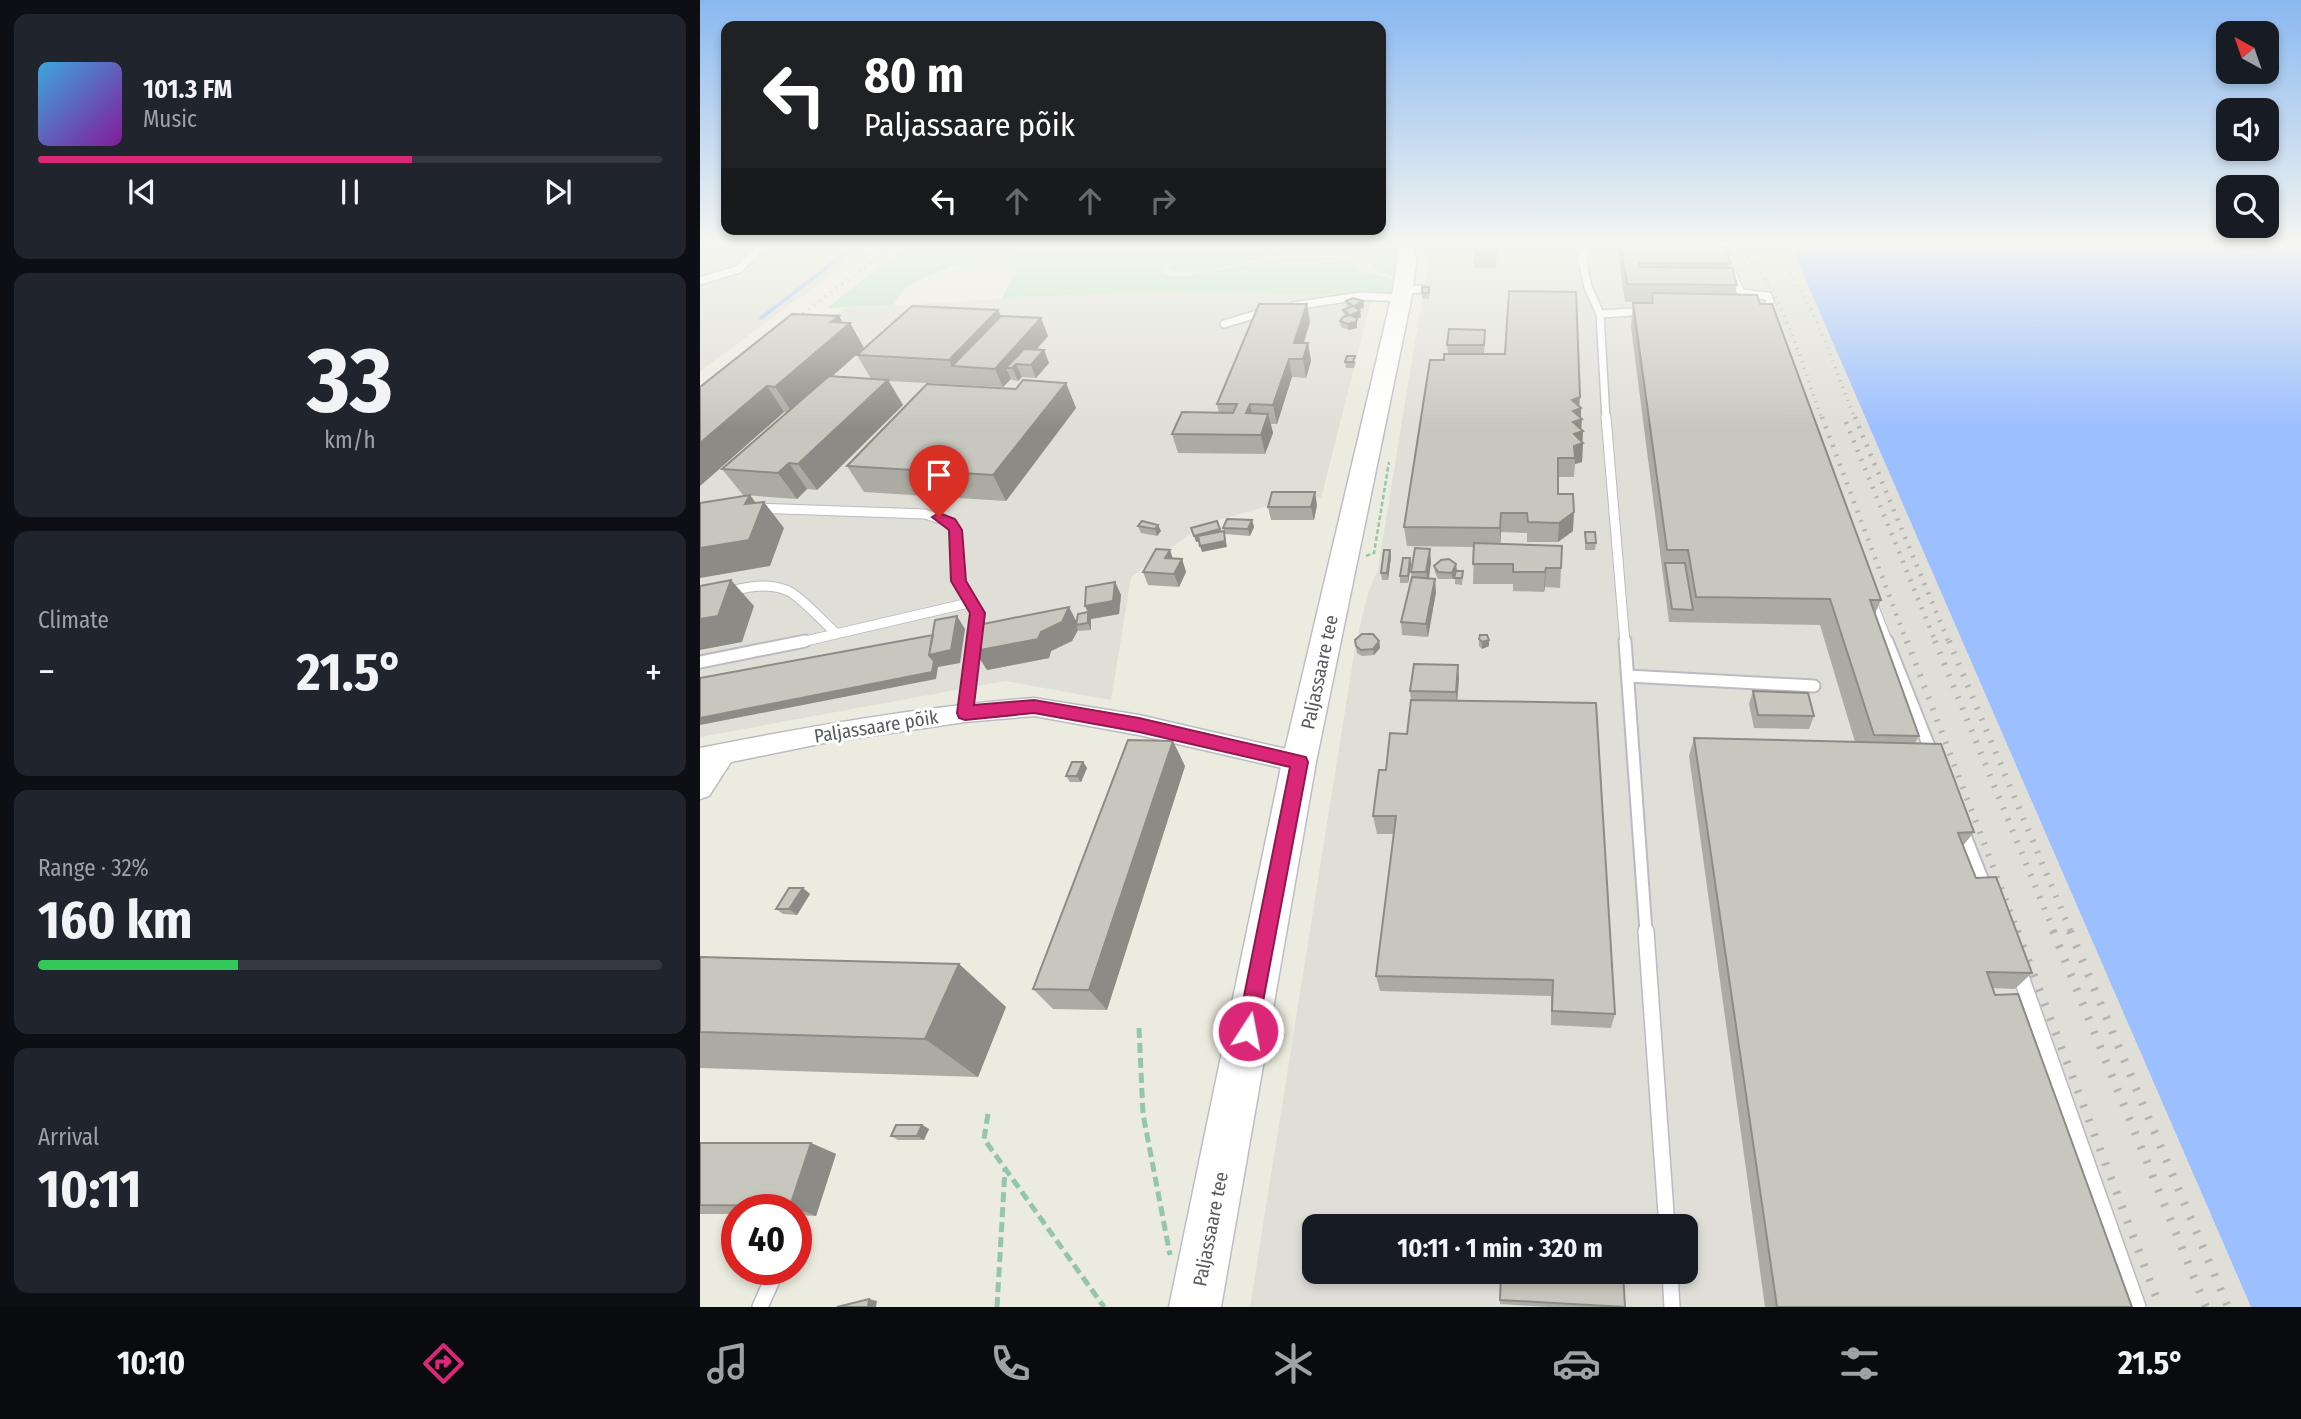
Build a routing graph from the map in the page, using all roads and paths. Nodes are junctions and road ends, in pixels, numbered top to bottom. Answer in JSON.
{"nodes":[{"id":1,"x":1288,"y":307,"type":"edge"},
{"id":2,"x":1399,"y":307,"type":"edge"},
{"id":3,"x":1597,"y":307,"type":"edge"},
{"id":4,"x":1764,"y":307,"type":"edge"},
{"id":5,"x":1663,"y":312,"type":"edge"},
{"id":6,"x":1600,"y":314,"type":"junction"},
{"id":7,"x":1224,"y":324,"type":"dead end"},
{"id":8,"x":1777,"y":327,"type":"edge"},
{"id":9,"x":740,"y":508,"type":"edge"},
{"id":10,"x":1866,"y":586,"type":"edge"},
{"id":11,"x":700,"y":598,"type":"edge"},
{"id":12,"x":972,"y":602,"type":"junction"},
{"id":13,"x":837,"y":634,"type":"junction"},
{"id":14,"x":700,"y":662,"type":"edge"},
{"id":15,"x":1628,"y":676,"type":"junction"},
{"id":16,"x":1814,"y":686,"type":"dead end"},
{"id":17,"x":965,"y":713,"type":"junction"},
{"id":18,"x":712,"y":755,"type":"edge"},
{"id":19,"x":1300,"y":762,"type":"junction"},
{"id":20,"x":1937,"y":766,"type":"edge"},
{"id":21,"x":700,"y":788,"type":"edge"},
{"id":22,"x":1957,"y":817,"type":"edge"},
{"id":23,"x":1993,"y":907,"type":"edge"},
{"id":24,"x":2014,"y":958,"type":"edge"},
{"id":25,"x":1139,"y":1028,"type":"dead end"},
{"id":26,"x":988,"y":1114,"type":"dead end"},
{"id":27,"x":1005,"y":1168,"type":"junction"},
{"id":28,"x":1666,"y":1214,"type":"edge"},
{"id":29,"x":1172,"y":1265,"type":"dead end"},
{"id":30,"x":1671,"y":1284,"type":"edge"},
{"id":31,"x":770,"y":1285,"type":"edge"},
{"id":32,"x":760,"y":1307,"type":"edge"},
{"id":33,"x":997,"y":1307,"type":"edge"},
{"id":34,"x":1104,"y":1307,"type":"edge"},
{"id":35,"x":1195,"y":1307,"type":"edge"},
{"id":36,"x":1672,"y":1307,"type":"edge"},
{"id":37,"x":2138,"y":1307,"type":"edge"}],
"edges":[{"from":1,"to":7,"type":"lane"},
{"from":2,"to":19,"type":"street","name":"Paljassaare tee"},
{"from":3,"to":6,"type":"lane"},
{"from":4,"to":8,"type":"lane"},
{"from":5,"to":6,"type":"lane"},
{"from":6,"to":15,"type":"lane"},
{"from":9,"to":12,"type":"lane"},
{"from":10,"to":20,"type":"lane"},
{"from":11,"to":13,"type":"lane"},
{"from":12,"to":13,"type":"lane"},
{"from":12,"to":17,"type":"lane"},
{"from":13,"to":14,"type":"lane"},
{"from":15,"to":16,"type":"lane"},
{"from":15,"to":28,"type":"lane"},
{"from":17,"to":18,"type":"street","name":"Paljassaare põik"},
{"from":17,"to":19,"type":"street","name":"Paljassaare põik"},
{"from":18,"to":21,"type":"street"},
{"from":19,"to":35,"type":"street","name":"Paljassaare tee"},
{"from":22,"to":23,"type":"lane"},
{"from":24,"to":37,"type":"lane"},
{"from":25,"to":29,"type":"path"},
{"from":26,"to":27,"type":"path"},
{"from":27,"to":33,"type":"path"},
{"from":27,"to":34,"type":"path"},
{"from":30,"to":36,"type":"lane"},
{"from":31,"to":32,"type":"lane"}]}
